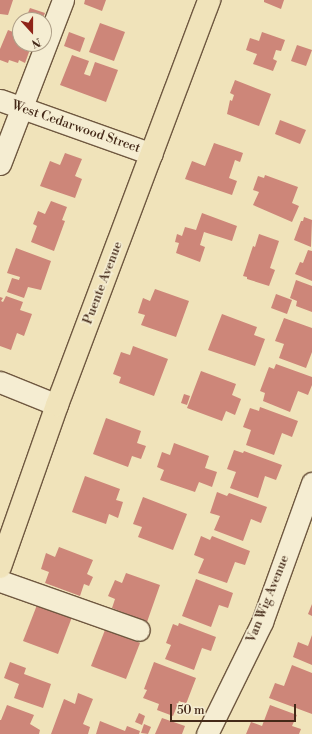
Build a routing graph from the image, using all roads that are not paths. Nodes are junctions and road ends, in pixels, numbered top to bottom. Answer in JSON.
{"nodes":[{"id":1,"x":64,"y":0,"type":"edge"},
{"id":2,"x":209,"y":0,"type":"edge"},
{"id":3,"x":0,"y":100,"type":"edge"},
{"id":4,"x":22,"y":108,"type":"junction"},
{"id":5,"x":152,"y":154,"type":"junction"},
{"id":6,"x":0,"y":164,"type":"edge"},
{"id":7,"x":0,"y":382,"type":"edge"},
{"id":8,"x":57,"y":405,"type":"junction"},
{"id":9,"x":312,"y":483,"type":"edge"},
{"id":10,"x":0,"y":567,"type":"edge"},
{"id":11,"x":0,"y":581,"type":"edge"},
{"id":12,"x":139,"y":630,"type":"dead end"},
{"id":13,"x":207,"y":734,"type":"edge"}],
"edges":[{"from":1,"to":4,"type":"street"},
{"from":2,"to":5,"type":"main road","name":"Puente Avenue"},
{"from":3,"to":4,"type":"street","name":"West Cedarwood Street"},
{"from":4,"to":5,"type":"street","name":"West Cedarwood Street"},
{"from":4,"to":6,"type":"street"},
{"from":5,"to":8,"type":"main road","name":"Puente Avenue"},
{"from":7,"to":8,"type":"street"},
{"from":8,"to":10,"type":"main road","name":"Puente Avenue"},
{"from":9,"to":13,"type":"street","name":"Van Wig Avenue"},
{"from":11,"to":12,"type":"street"}]}
